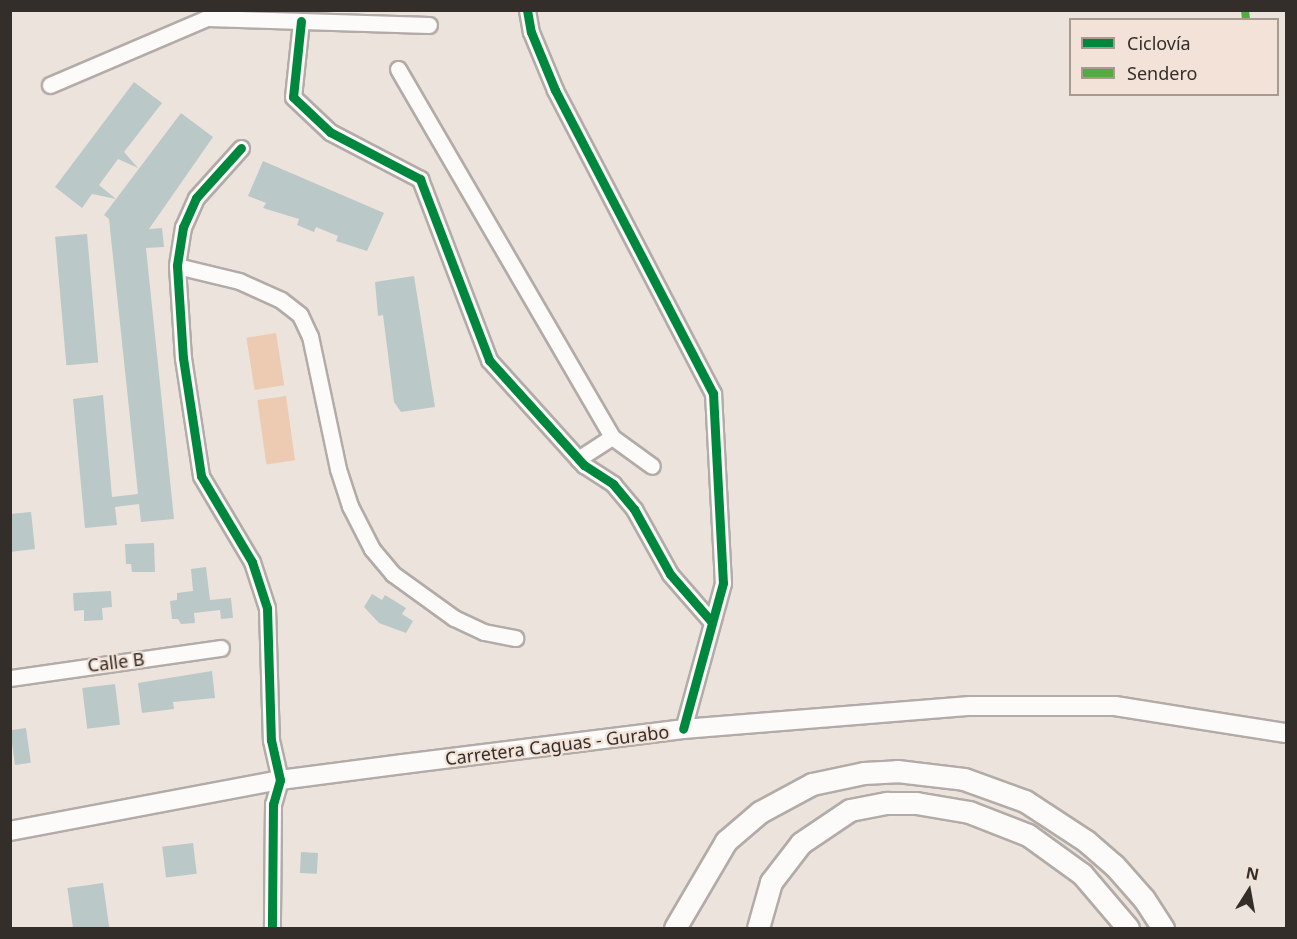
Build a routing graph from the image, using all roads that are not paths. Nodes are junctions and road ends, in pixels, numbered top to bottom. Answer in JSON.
{"nodes":[{"id":1,"x":527,"y":10,"type":"edge"},
{"id":2,"x":301,"y":21,"type":"junction"},
{"id":3,"x":429,"y":25,"type":"dead end"},
{"id":4,"x":398,"y":69,"type":"dead end"},
{"id":5,"x":50,"y":85,"type":"dead end"},
{"id":6,"x":241,"y":148,"type":"dead end"},
{"id":7,"x":177,"y":266,"type":"junction"},
{"id":8,"x":612,"y":438,"type":"junction"},
{"id":9,"x":578,"y":459,"type":"junction"},
{"id":10,"x":652,"y":466,"type":"dead end"},
{"id":11,"x":711,"y":621,"type":"junction"},
{"id":12,"x":515,"y":638,"type":"dead end"},
{"id":13,"x":221,"y":648,"type":"dead end"},
{"id":14,"x":10,"y":678,"type":"edge"},
{"id":15,"x":683,"y":729,"type":"junction"},
{"id":16,"x":1287,"y":733,"type":"edge"},
{"id":17,"x":280,"y":780,"type":"junction"},
{"id":18,"x":10,"y":831,"type":"edge"},
{"id":19,"x":272,"y":928,"type":"edge"},
{"id":20,"x":675,"y":928,"type":"edge"},
{"id":21,"x":758,"y":928,"type":"edge"},
{"id":22,"x":1128,"y":928,"type":"edge"},
{"id":23,"x":1163,"y":928,"type":"edge"}],
"edges":[{"from":1,"to":11,"type":"street"},
{"from":2,"to":3,"type":"street"},
{"from":2,"to":5,"type":"street"},
{"from":2,"to":9,"type":"street"},
{"from":4,"to":8,"type":"street"},
{"from":6,"to":7,"type":"street"},
{"from":7,"to":12,"type":"street"},
{"from":7,"to":17,"type":"street"},
{"from":8,"to":9,"type":"street"},
{"from":8,"to":10,"type":"street"},
{"from":9,"to":11,"type":"street"},
{"from":11,"to":15,"type":"street"},
{"from":13,"to":14,"type":"street","name":"Calle B"},
{"from":15,"to":16,"type":"main road","name":"Carretera Caguas - Gurabo"},
{"from":15,"to":17,"type":"main road","name":"Carretera Caguas - Gurabo"},
{"from":17,"to":18,"type":"main road","name":"Carretera Caguas - Gurabo"},
{"from":17,"to":19,"type":"street"},
{"from":20,"to":23,"type":"highway"},
{"from":21,"to":22,"type":"highway"}]}
